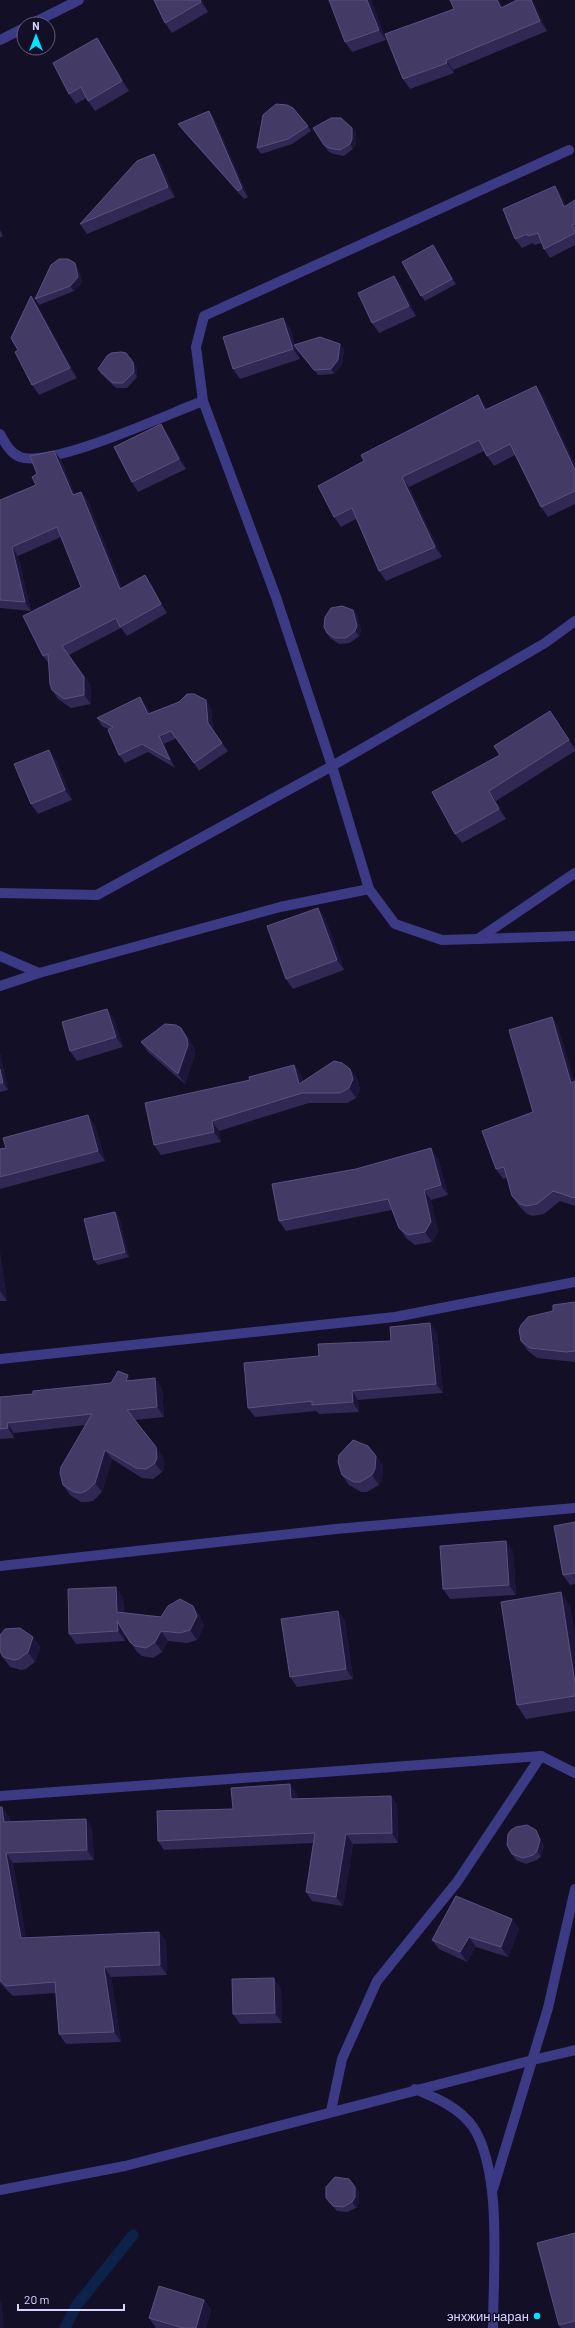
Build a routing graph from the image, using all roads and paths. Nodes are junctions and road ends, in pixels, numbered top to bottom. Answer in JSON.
{"nodes":[{"id":1,"x":79,"y":0,"type":"edge"},
{"id":2,"x":47,"y":16,"type":"edge"},
{"id":3,"x":16,"y":32,"type":"edge"},
{"id":4,"x":0,"y":40,"type":"edge"},
{"id":5,"x":569,"y":150,"type":"dead end"},
{"id":6,"x":203,"y":401,"type":"junction"},
{"id":7,"x":0,"y":434,"type":"edge"},
{"id":8,"x":575,"y":621,"type":"edge"},
{"id":9,"x":332,"y":766,"type":"junction"},
{"id":10,"x":575,"y":873,"type":"edge"},
{"id":11,"x":368,"y":889,"type":"junction"},
{"id":12,"x":0,"y":893,"type":"edge"},
{"id":13,"x":575,"y":936,"type":"edge"},
{"id":14,"x":478,"y":938,"type":"junction"},
{"id":15,"x":0,"y":956,"type":"edge"},
{"id":16,"x":39,"y":973,"type":"junction"},
{"id":17,"x":0,"y":986,"type":"edge"},
{"id":18,"x":575,"y":1282,"type":"edge"},
{"id":19,"x":0,"y":1359,"type":"edge"},
{"id":20,"x":575,"y":1508,"type":"edge"},
{"id":21,"x":0,"y":1566,"type":"edge"},
{"id":22,"x":541,"y":1756,"type":"junction"},
{"id":23,"x":575,"y":1773,"type":"edge"},
{"id":24,"x":0,"y":1796,"type":"edge"},
{"id":25,"x":575,"y":1889,"type":"edge"},
{"id":26,"x":575,"y":2050,"type":"edge"},
{"id":27,"x":533,"y":2060,"type":"junction"},
{"id":28,"x":414,"y":2089,"type":"junction"},
{"id":29,"x":331,"y":2111,"type":"junction"},
{"id":30,"x":493,"y":2189,"type":"junction"},
{"id":31,"x":0,"y":2190,"type":"edge"},
{"id":32,"x":493,"y":2328,"type":"edge"}],
"edges":[{"from":1,"to":2,"type":"street"},
{"from":3,"to":4,"type":"street"},
{"from":5,"to":6,"type":"street"},
{"from":6,"to":7,"type":"street"},
{"from":6,"to":9,"type":"street"},
{"from":8,"to":9,"type":"street"},
{"from":9,"to":11,"type":"street"},
{"from":9,"to":12,"type":"street"},
{"from":10,"to":14,"type":"street"},
{"from":11,"to":14,"type":"street"},
{"from":11,"to":16,"type":"street"},
{"from":13,"to":14,"type":"street"},
{"from":15,"to":16,"type":"street"},
{"from":16,"to":17,"type":"street"},
{"from":18,"to":19,"type":"street"},
{"from":20,"to":21,"type":"street"},
{"from":22,"to":23,"type":"street"},
{"from":22,"to":24,"type":"street"},
{"from":22,"to":29,"type":"street"},
{"from":25,"to":27,"type":"street"},
{"from":26,"to":27,"type":"street"},
{"from":27,"to":28,"type":"street"},
{"from":27,"to":30,"type":"street"},
{"from":28,"to":29,"type":"street"},
{"from":28,"to":30,"type":"street"},
{"from":29,"to":31,"type":"street"},
{"from":30,"to":32,"type":"street"}]}
